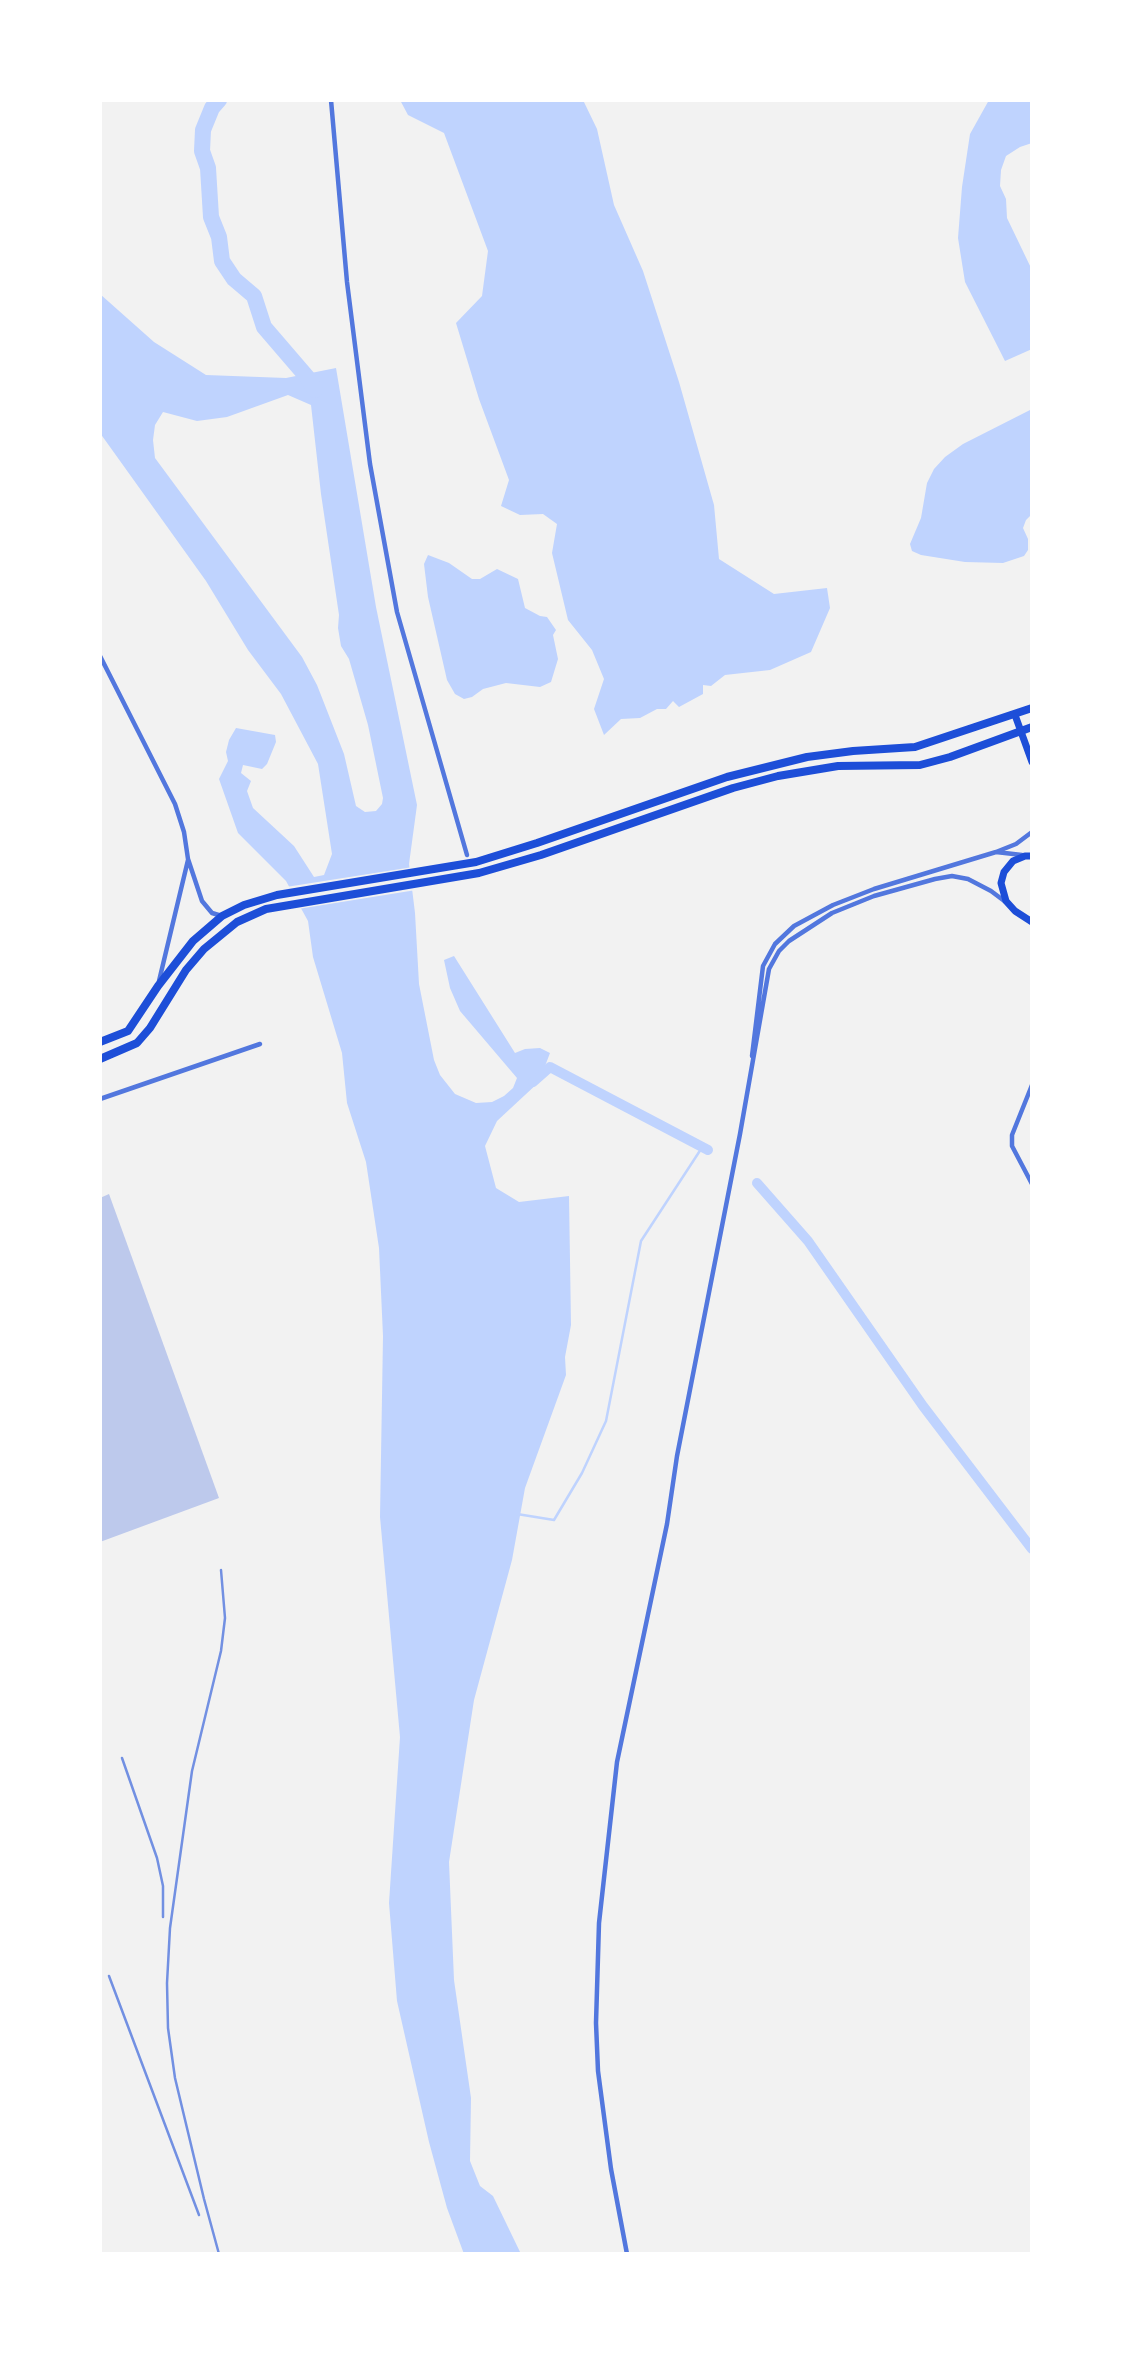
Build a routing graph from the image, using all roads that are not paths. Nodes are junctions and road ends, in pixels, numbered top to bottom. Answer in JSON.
{"nodes":[{"id":1,"x":331,"y":100,"type":"edge"},
{"id":2,"x":100,"y":656,"type":"edge"},
{"id":3,"x":1032,"y":709,"type":"edge"},
{"id":4,"x":1015,"y":715,"type":"junction"},
{"id":5,"x":1032,"y":727,"type":"edge"},
{"id":6,"x":1021,"y":731,"type":"junction"},
{"id":7,"x":1032,"y":762,"type":"edge"},
{"id":8,"x":1032,"y":832,"type":"edge"},
{"id":9,"x":1032,"y":849,"type":"edge"},
{"id":10,"x":996,"y":852,"type":"junction"},
{"id":11,"x":467,"y":855,"type":"dead end"},
{"id":12,"x":1029,"y":856,"type":"edge"},
{"id":13,"x":188,"y":859,"type":"junction"},
{"id":14,"x":1009,"y":905,"type":"junction"},
{"id":15,"x":222,"y":916,"type":"junction"},
{"id":16,"x":1032,"y":922,"type":"edge"},
{"id":17,"x":158,"y":986,"type":"junction"},
{"id":18,"x":100,"y":1042,"type":"edge"},
{"id":19,"x":260,"y":1044,"type":"dead end"},
{"id":20,"x":100,"y":1059,"type":"edge"},
{"id":21,"x":751,"y":1068,"type":"junction"},
{"id":22,"x":1032,"y":1085,"type":"edge"},
{"id":23,"x":100,"y":1099,"type":"edge"},
{"id":24,"x":1032,"y":1184,"type":"edge"},
{"id":25,"x":627,"y":2254,"type":"edge"}],
"edges":[{"from":1,"to":11,"type":"street"},
{"from":2,"to":13,"type":"street"},
{"from":3,"to":4,"type":"highway"},
{"from":4,"to":6,"type":"main road"},
{"from":4,"to":15,"type":"highway"},
{"from":5,"to":6,"type":"highway"},
{"from":6,"to":7,"type":"main road"},
{"from":6,"to":20,"type":"highway"},
{"from":8,"to":10,"type":"street"},
{"from":9,"to":12,"type":"main road"},
{"from":10,"to":12,"type":"street"},
{"from":10,"to":21,"type":"street"},
{"from":12,"to":14,"type":"main road"},
{"from":13,"to":15,"type":"street"},
{"from":13,"to":17,"type":"street"},
{"from":14,"to":16,"type":"main road"},
{"from":14,"to":21,"type":"street"},
{"from":15,"to":17,"type":"highway"},
{"from":17,"to":18,"type":"highway"},
{"from":19,"to":23,"type":"street"},
{"from":21,"to":25,"type":"street"},
{"from":22,"to":24,"type":"street"}]}
